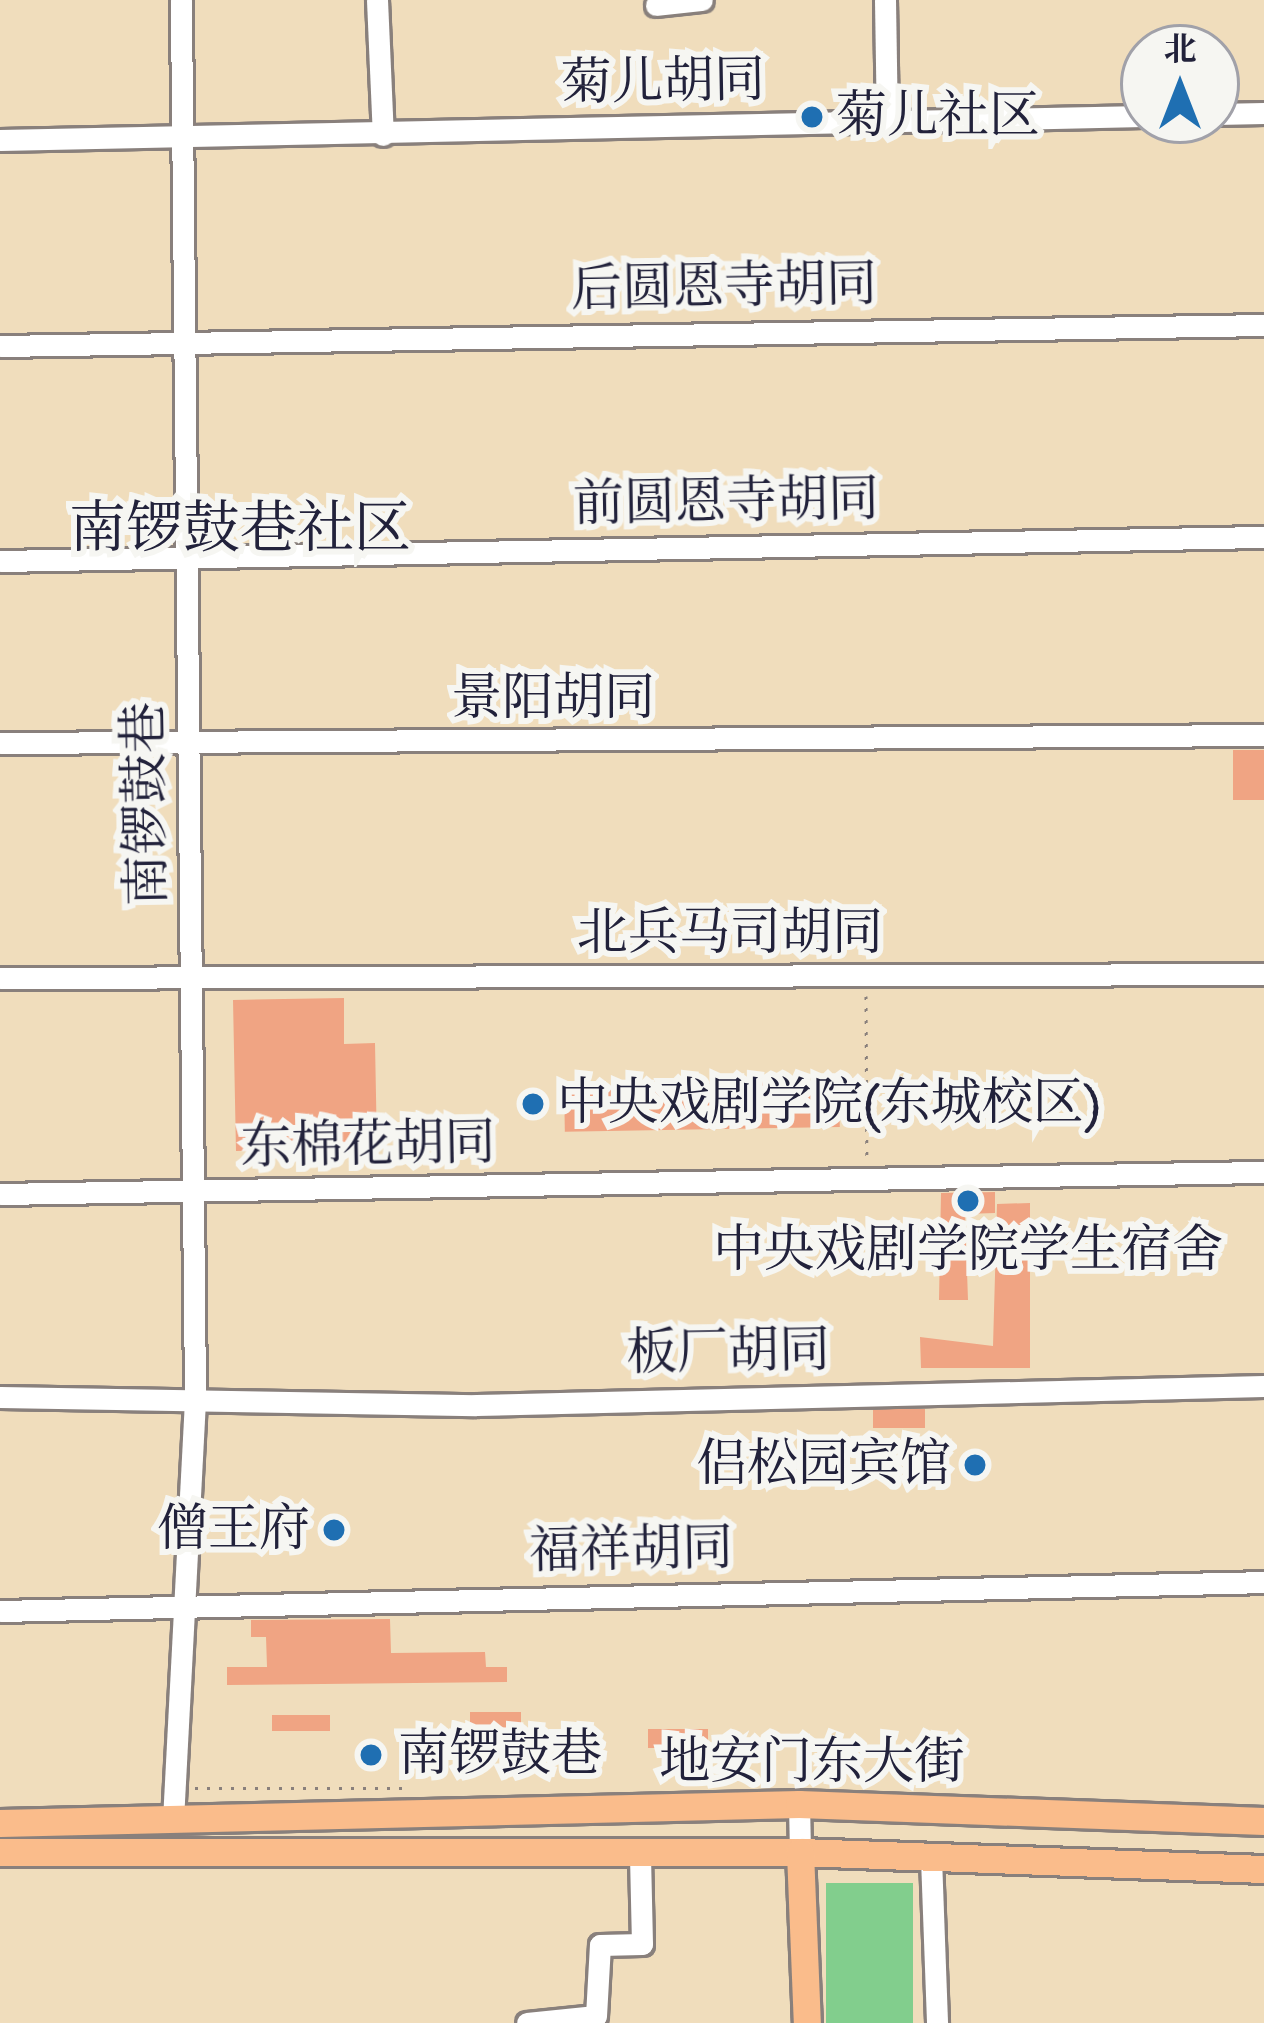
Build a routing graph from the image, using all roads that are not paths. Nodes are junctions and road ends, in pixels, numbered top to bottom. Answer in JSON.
{"nodes":[{"id":1,"x":181,"y":0,"type":"edge"},
{"id":2,"x":377,"y":0,"type":"edge"},
{"id":3,"x":702,"y":0,"type":"edge"},
{"id":4,"x":885,"y":0,"type":"edge"},
{"id":5,"x":656,"y":5,"type":"dead end"},
{"id":6,"x":1120,"y":117,"type":"edge"},
{"id":7,"x":887,"y":122,"type":"junction"},
{"id":8,"x":383,"y":135,"type":"junction"},
{"id":9,"x":0,"y":140,"type":"edge"},
{"id":10,"x":184,"y":140,"type":"junction"},
{"id":11,"x":1264,"y":326,"type":"edge"},
{"id":12,"x":185,"y":341,"type":"junction"},
{"id":13,"x":0,"y":346,"type":"edge"},
{"id":14,"x":1264,"y":537,"type":"edge"},
{"id":15,"x":190,"y":560,"type":"junction"},
{"id":16,"x":0,"y":561,"type":"edge"},
{"id":17,"x":1264,"y":735,"type":"edge"},
{"id":18,"x":0,"y":743,"type":"edge"},
{"id":19,"x":188,"y":743,"type":"junction"},
{"id":20,"x":1264,"y":974,"type":"edge"},
{"id":21,"x":0,"y":978,"type":"edge"},
{"id":22,"x":196,"y":983,"type":"junction"},
{"id":23,"x":1264,"y":1172,"type":"edge"},
{"id":24,"x":0,"y":1194,"type":"edge"},
{"id":25,"x":194,"y":1194,"type":"junction"},
{"id":26,"x":1264,"y":1386,"type":"edge"},
{"id":27,"x":195,"y":1394,"type":"junction"},
{"id":28,"x":0,"y":1397,"type":"edge"},
{"id":29,"x":1264,"y":1582,"type":"edge"},
{"id":30,"x":184,"y":1606,"type":"junction"},
{"id":31,"x":0,"y":1611,"type":"edge"},
{"id":32,"x":799,"y":1804,"type":"junction"},
{"id":33,"x":172,"y":1820,"type":"junction"},
{"id":34,"x":1264,"y":1820,"type":"edge"},
{"id":35,"x":0,"y":1823,"type":"edge"},
{"id":36,"x":0,"y":1852,"type":"edge"},
{"id":37,"x":800,"y":1852,"type":"junction"},
{"id":38,"x":640,"y":1853,"type":"junction"},
{"id":39,"x":931,"y":1858,"type":"junction"},
{"id":40,"x":1264,"y":1869,"type":"edge"},
{"id":41,"x":527,"y":2023,"type":"edge"},
{"id":42,"x":807,"y":2023,"type":"edge"},
{"id":43,"x":937,"y":2023,"type":"edge"}],
"edges":[{"from":1,"to":10,"type":"street","name":"南锣鼓巷"},
{"from":2,"to":8,"type":"street"},
{"from":3,"to":5,"type":"street"},
{"from":4,"to":7,"type":"street"},
{"from":6,"to":7,"type":"street","name":"菊儿胡同"},
{"from":7,"to":8,"type":"street","name":"菊儿胡同"},
{"from":8,"to":10,"type":"street","name":"菊儿胡同"},
{"from":9,"to":10,"type":"street","name":"菊儿胡同"},
{"from":10,"to":12,"type":"street","name":"南锣鼓巷"},
{"from":11,"to":12,"type":"street","name":"后圆恩寺胡同"},
{"from":12,"to":13,"type":"street","name":"后圆恩寺胡同"},
{"from":12,"to":15,"type":"street","name":"南锣鼓巷"},
{"from":14,"to":15,"type":"street","name":"前圆恩寺胡同"},
{"from":15,"to":16,"type":"street","name":"前圆恩寺胡同"},
{"from":15,"to":19,"type":"street","name":"南锣鼓巷"},
{"from":17,"to":19,"type":"street","name":"景阳胡同"},
{"from":18,"to":19,"type":"street","name":"景阳胡同"},
{"from":19,"to":22,"type":"street","name":"南锣鼓巷"},
{"from":20,"to":22,"type":"street","name":"北兵马司胡同"},
{"from":21,"to":22,"type":"street","name":"北兵马司胡同"},
{"from":22,"to":25,"type":"street","name":"南锣鼓巷"},
{"from":23,"to":25,"type":"street","name":"东棉花胡同"},
{"from":24,"to":25,"type":"street","name":"东棉花胡同"},
{"from":25,"to":27,"type":"street","name":"南锣鼓巷"},
{"from":26,"to":27,"type":"street","name":"板厂胡同"},
{"from":27,"to":28,"type":"street","name":"板厂胡同"},
{"from":27,"to":30,"type":"street","name":"南锣鼓巷"},
{"from":29,"to":30,"type":"street","name":"福祥胡同"},
{"from":30,"to":31,"type":"street","name":"福祥胡同"},
{"from":30,"to":33,"type":"street","name":"南锣鼓巷"},
{"from":32,"to":33,"type":"main road","name":"地安门东大街"},
{"from":32,"to":34,"type":"main road","name":"地安门东大街"},
{"from":32,"to":37,"type":"street"},
{"from":33,"to":35,"type":"main road","name":"地安门东大街"},
{"from":36,"to":38,"type":"main road","name":"地安门东大街"},
{"from":37,"to":38,"type":"main road","name":"地安门东大街"},
{"from":37,"to":39,"type":"main road","name":"地安门东大街"},
{"from":37,"to":42,"type":"main road"},
{"from":38,"to":41,"type":"street"},
{"from":39,"to":40,"type":"main road","name":"地安门东大街"},
{"from":39,"to":43,"type":"street"}]}
